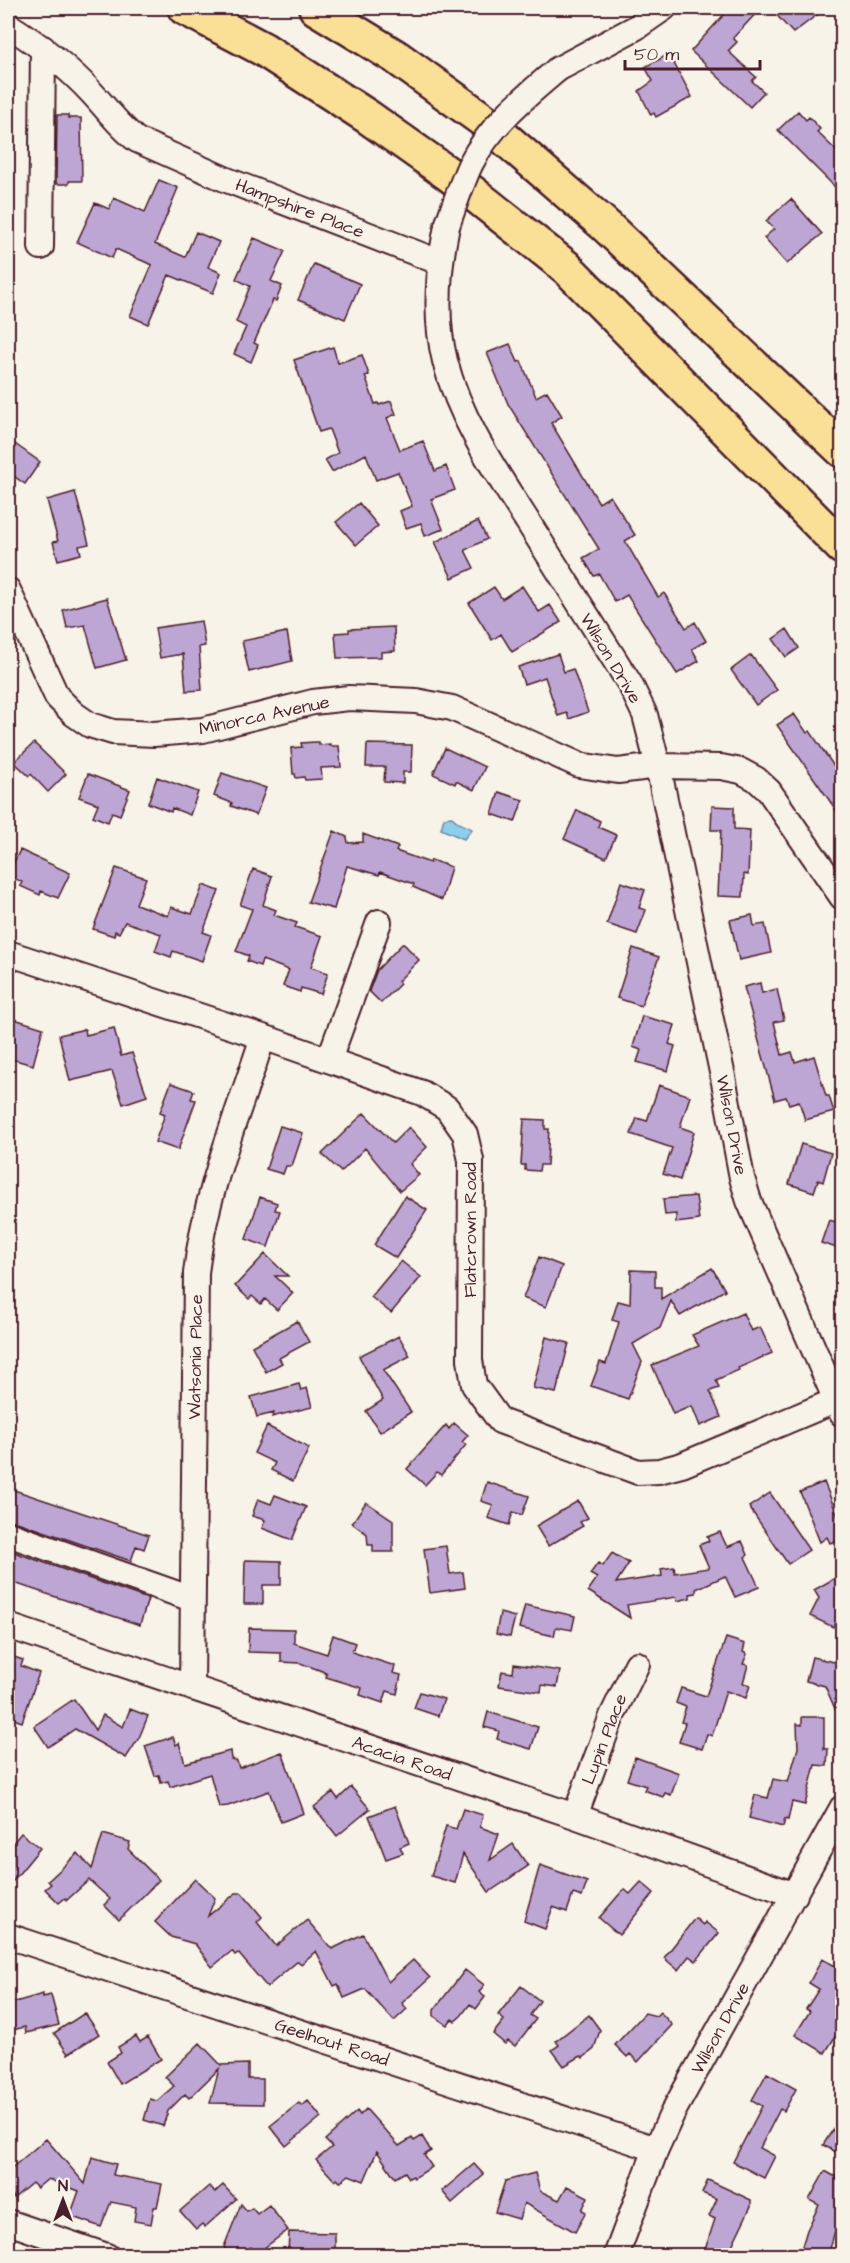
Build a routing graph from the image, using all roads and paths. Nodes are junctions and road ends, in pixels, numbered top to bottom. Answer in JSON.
{"nodes":[{"id":1,"x":185,"y":8,"type":"edge"},
{"id":2,"x":316,"y":8,"type":"edge"},
{"id":3,"x":664,"y":8,"type":"edge"},
{"id":4,"x":8,"y":25,"type":"edge"},
{"id":5,"x":43,"y":48,"type":"junction"},
{"id":6,"x":41,"y":247,"type":"dead end"},
{"id":7,"x":440,"y":262,"type":"junction"},
{"id":8,"x":843,"y":450,"type":"edge"},
{"id":9,"x":843,"y":547,"type":"edge"},
{"id":10,"x":8,"y":590,"type":"edge"},
{"id":11,"x":658,"y":766,"type":"junction"},
{"id":12,"x":843,"y":897,"type":"edge"},
{"id":13,"x":379,"y":922,"type":"dead end"},
{"id":14,"x":8,"y":953,"type":"edge"},
{"id":15,"x":263,"y":1037,"type":"junction"},
{"id":16,"x":329,"y":1060,"type":"junction"},
{"id":17,"x":840,"y":1407,"type":"edge"},
{"id":18,"x":8,"y":1534,"type":"edge"},
{"id":19,"x":192,"y":1599,"type":"junction"},
{"id":20,"x":8,"y":1626,"type":"edge"},
{"id":21,"x":637,"y":1664,"type":"dead end"},
{"id":22,"x":192,"y":1688,"type":"junction"},
{"id":23,"x":843,"y":1808,"type":"edge"},
{"id":24,"x":575,"y":1816,"type":"junction"},
{"id":25,"x":795,"y":1895,"type":"junction"},
{"id":26,"x":8,"y":1936,"type":"edge"},
{"id":27,"x":656,"y":2149,"type":"junction"},
{"id":28,"x":8,"y":2222,"type":"edge"},
{"id":29,"x":107,"y":2256,"type":"edge"},
{"id":30,"x":616,"y":2256,"type":"edge"}],
"edges":[{"from":1,"to":9,"type":"highway"},
{"from":2,"to":8,"type":"highway"},
{"from":3,"to":7,"type":"street","name":"Wilson Drive","bridge":true},
{"from":4,"to":5,"type":"street","name":"Hampshire Place"},
{"from":5,"to":6,"type":"street"},
{"from":5,"to":7,"type":"street","name":"Hampshire Place"},
{"from":7,"to":11,"type":"street","name":"Wilson Drive"},
{"from":10,"to":11,"type":"street","name":"Minorca Avenue"},
{"from":11,"to":12,"type":"street","name":"Minorca Avenue"},
{"from":11,"to":17,"type":"street","name":"Wilson Drive"},
{"from":13,"to":16,"type":"street"},
{"from":14,"to":15,"type":"street","name":"Flatcrown Road"},
{"from":15,"to":16,"type":"street","name":"Flatcrown Road"},
{"from":15,"to":19,"type":"street","name":"Watsonia Place"},
{"from":16,"to":17,"type":"street","name":"Flatcrown Road"},
{"from":18,"to":19,"type":"street"},
{"from":19,"to":22,"type":"street","name":"Watsonia Place"},
{"from":20,"to":22,"type":"street","name":"Acacia Road"},
{"from":21,"to":24,"type":"street","name":"Lupin Place"},
{"from":22,"to":24,"type":"street","name":"Acacia Road"},
{"from":23,"to":25,"type":"street","name":"Wilson Drive"},
{"from":24,"to":25,"type":"street","name":"Acacia Road"},
{"from":25,"to":27,"type":"street","name":"Wilson Drive"},
{"from":26,"to":27,"type":"street","name":"Geelhout Road"},
{"from":27,"to":30,"type":"street","name":"Wilson Drive"},
{"from":28,"to":29,"type":"street"}]}
